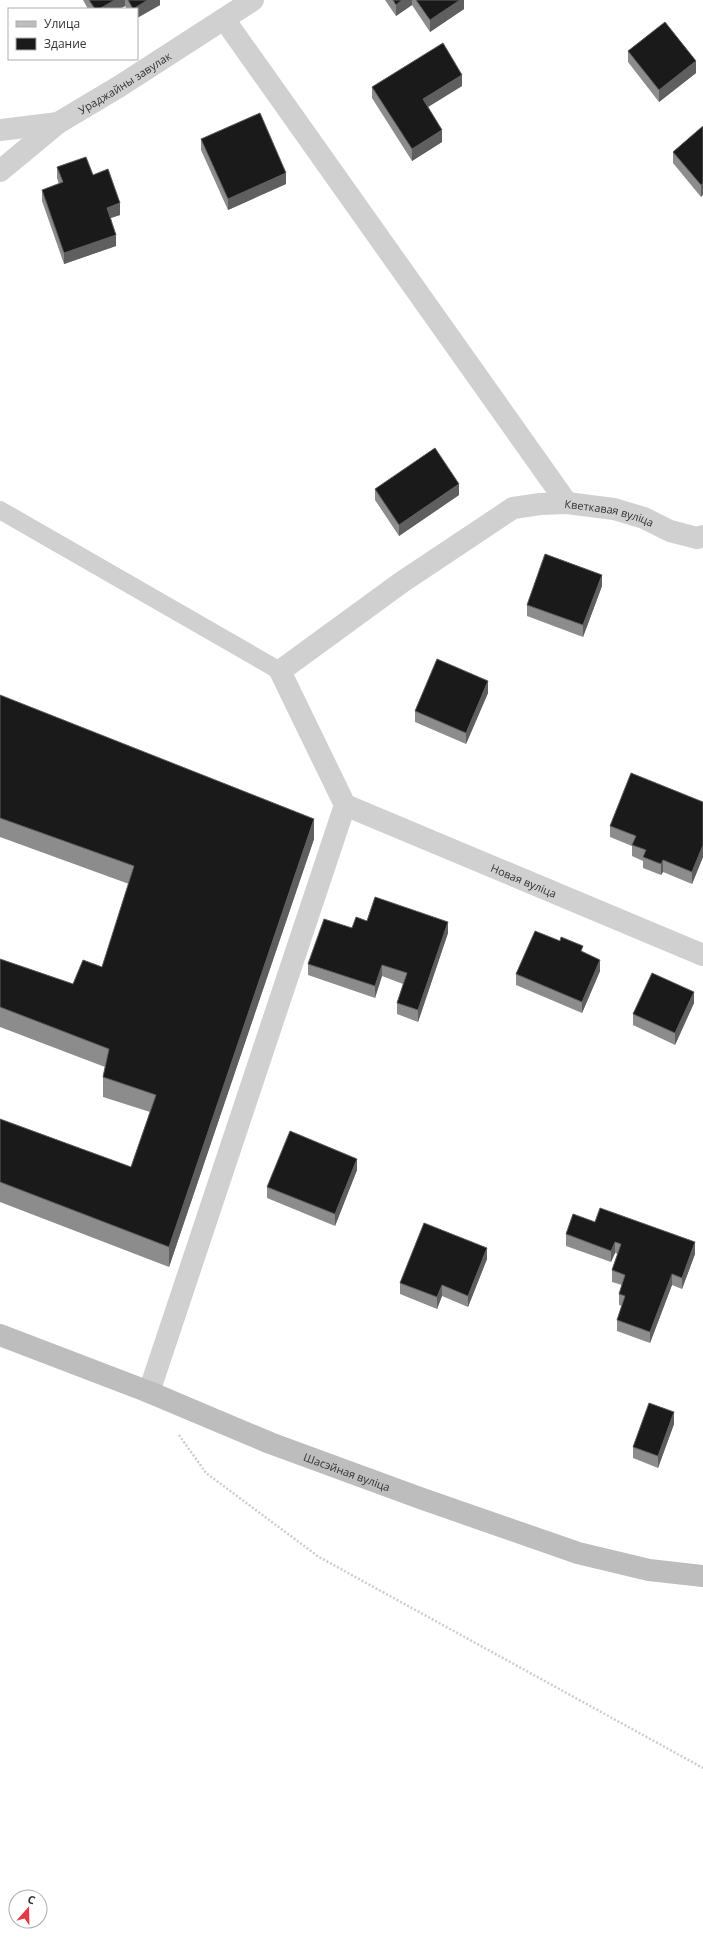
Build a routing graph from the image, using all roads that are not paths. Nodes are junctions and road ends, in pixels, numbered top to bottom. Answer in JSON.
{"nodes":[{"id":1,"x":253,"y":0,"type":"edge"},
{"id":2,"x":224,"y":19,"type":"junction"},
{"id":3,"x":58,"y":123,"type":"junction"},
{"id":4,"x":0,"y":130,"type":"edge"},
{"id":5,"x":0,"y":171,"type":"edge"},
{"id":6,"x":567,"y":503,"type":"junction"},
{"id":7,"x":0,"y":510,"type":"edge"},
{"id":8,"x":703,"y":536,"type":"edge"},
{"id":9,"x":280,"y":671,"type":"junction"},
{"id":10,"x":345,"y":805,"type":"junction"},
{"id":11,"x":703,"y":956,"type":"edge"},
{"id":12,"x":0,"y":1335,"type":"edge"},
{"id":13,"x":149,"y":1392,"type":"junction"},
{"id":14,"x":703,"y":1576,"type":"edge"}],
"edges":[{"from":1,"to":2,"type":"street","name":"Ураджайны завулак"},
{"from":2,"to":3,"type":"street","name":"Ураджайны завулак"},
{"from":2,"to":6,"type":"street"},
{"from":3,"to":4,"type":"street"},
{"from":3,"to":5,"type":"street","name":"Ураджайны завулак"},
{"from":6,"to":8,"type":"street","name":"Кветкавая вуліца"},
{"from":6,"to":9,"type":"street","name":"Кветкавая вуліца"},
{"from":7,"to":9,"type":"lane"},
{"from":9,"to":10,"type":"street"},
{"from":10,"to":11,"type":"street","name":"Новая вуліца"},
{"from":10,"to":13,"type":"street"},
{"from":12,"to":13,"type":"main road","name":"Шасэйная вуліца"},
{"from":13,"to":14,"type":"main road","name":"Шасэйная вуліца"}]}
